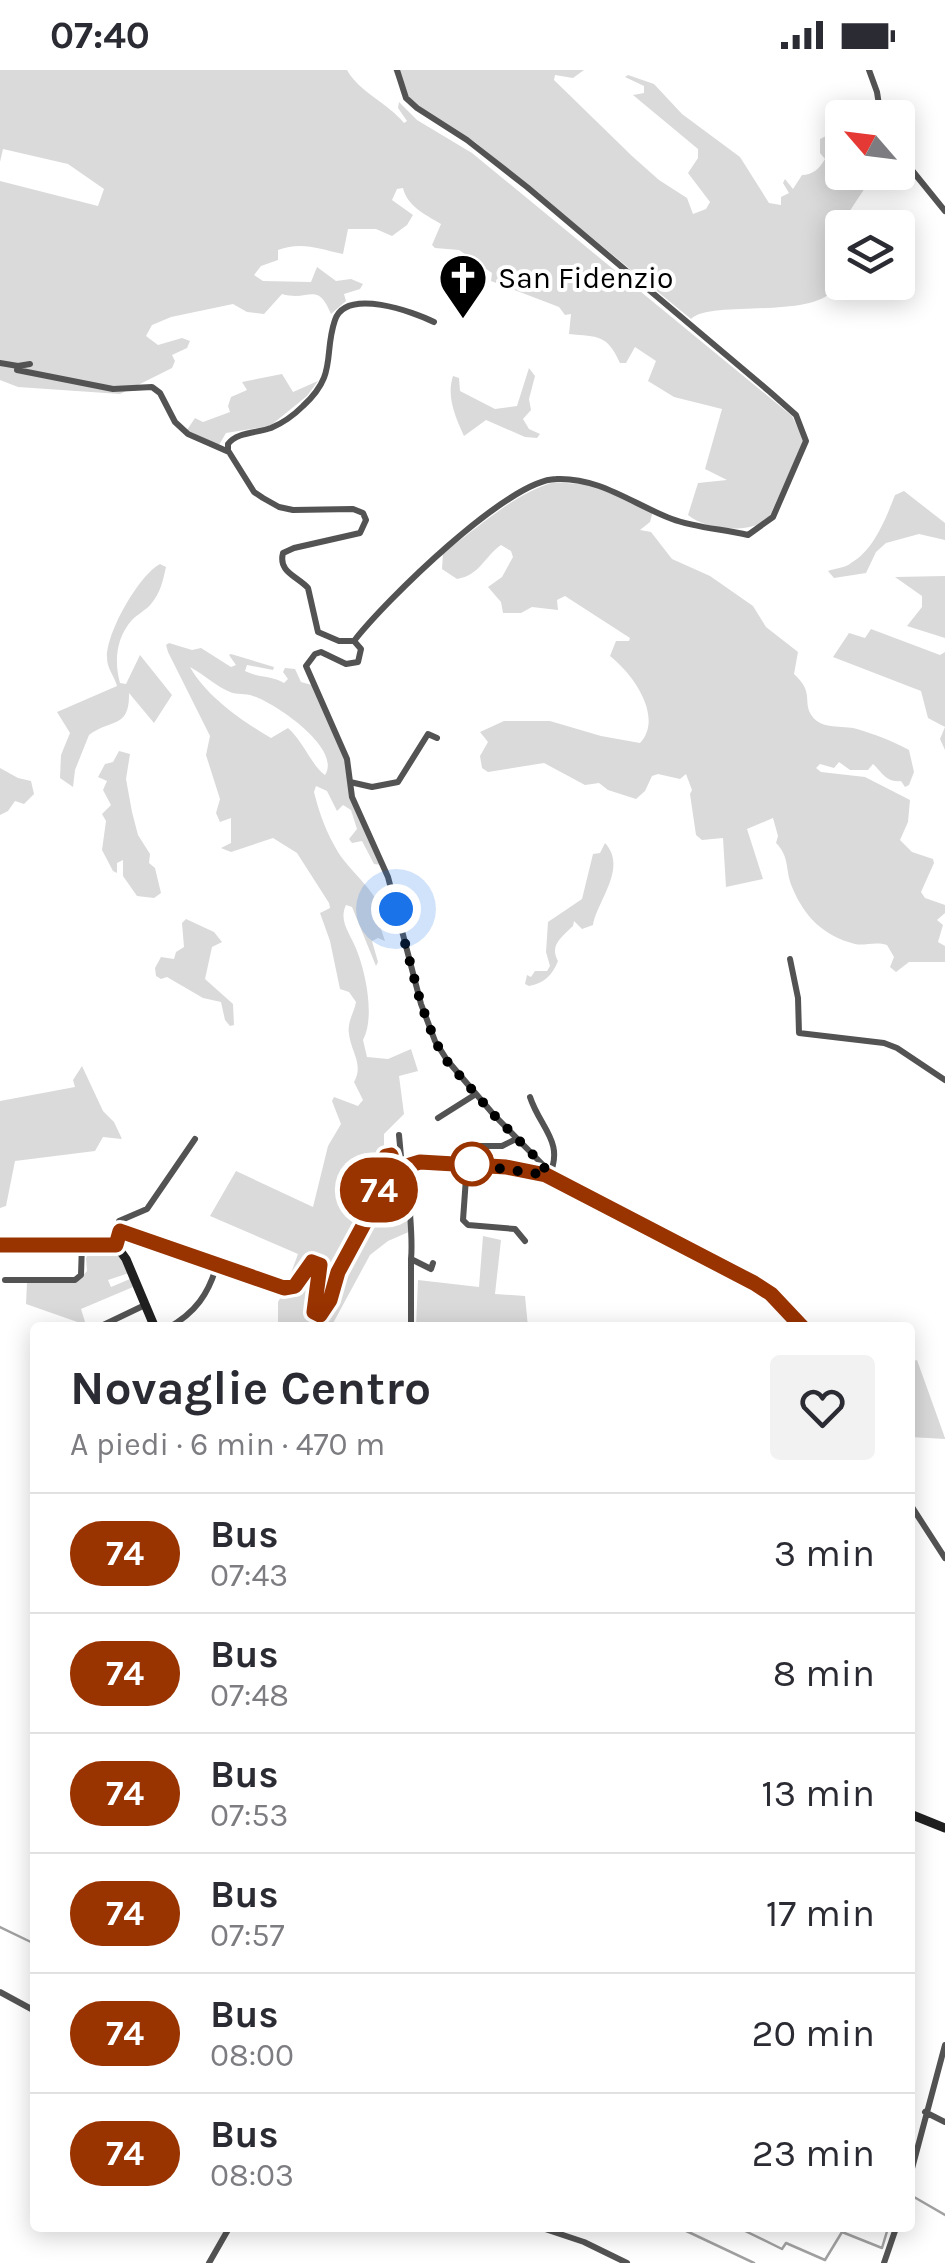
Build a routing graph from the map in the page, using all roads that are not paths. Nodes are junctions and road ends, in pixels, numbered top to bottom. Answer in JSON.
{"nodes":[{"id":1,"x":397,"y":70,"type":"edge"},
{"id":2,"x":869,"y":70,"type":"edge"},
{"id":3,"x":878,"y":100,"type":"edge"},
{"id":4,"x":915,"y":174,"type":"edge"},
{"id":5,"x":945,"y":211,"type":"edge"},
{"id":6,"x":434,"y":322,"type":"dead end"},
{"id":7,"x":0,"y":363,"type":"edge"},
{"id":8,"x":30,"y":364,"type":"dead end"},
{"id":9,"x":18,"y":366,"type":"junction"},
{"id":10,"x":229,"y":452,"type":"junction"},
{"id":11,"x":354,"y":641,"type":"junction"},
{"id":12,"x":436,"y":738,"type":"dead end"},
{"id":13,"x":350,"y":782,"type":"junction"},
{"id":14,"x":790,"y":959,"type":"dead end"},
{"id":15,"x":945,"y":1080,"type":"edge"},
{"id":16,"x":476,"y":1094,"type":"junction"},
{"id":17,"x":530,"y":1097,"type":"dead end"},
{"id":18,"x":438,"y":1118,"type":"dead end"},
{"id":19,"x":399,"y":1135,"type":"dead end"},
{"id":20,"x":194,"y":1140,"type":"dead end"},
{"id":21,"x":516,"y":1140,"type":"junction"},
{"id":22,"x":480,"y":1146,"type":"dead end"},
{"id":23,"x":467,"y":1164,"type":"junction"},
{"id":24,"x":408,"y":1170,"type":"junction"},
{"id":25,"x":547,"y":1176,"type":"junction"},
{"id":26,"x":409,"y":1190,"type":"junction"},
{"id":27,"x":120,"y":1231,"type":"junction"},
{"id":28,"x":524,"y":1241,"type":"dead end"},
{"id":29,"x":82,"y":1244,"type":"junction"},
{"id":30,"x":0,"y":1245,"type":"edge"},
{"id":31,"x":116,"y":1245,"type":"junction"},
{"id":32,"x":412,"y":1258,"type":"junction"},
{"id":33,"x":433,"y":1263,"type":"dead end"},
{"id":34,"x":217,"y":1264,"type":"junction"},
{"id":35,"x":5,"y":1280,"type":"dead end"},
{"id":36,"x":145,"y":1305,"type":"junction"},
{"id":37,"x":110,"y":1322,"type":"edge"},
{"id":38,"x":152,"y":1322,"type":"edge"},
{"id":39,"x":177,"y":1322,"type":"edge"},
{"id":40,"x":411,"y":1322,"type":"edge"},
{"id":41,"x":797,"y":1322,"type":"edge"},
{"id":42,"x":915,"y":1512,"type":"edge"},
{"id":43,"x":945,"y":1558,"type":"edge"},
{"id":44,"x":915,"y":1816,"type":"edge"},
{"id":45,"x":945,"y":1828,"type":"edge"},
{"id":46,"x":0,"y":1992,"type":"edge"},
{"id":47,"x":30,"y":2007,"type":"edge"},
{"id":48,"x":945,"y":2045,"type":"edge"},
{"id":49,"x":925,"y":2112,"type":"junction"},
{"id":50,"x":945,"y":2122,"type":"edge"},
{"id":51,"x":915,"y":2155,"type":"edge"},
{"id":52,"x":227,"y":2232,"type":"edge"},
{"id":53,"x":554,"y":2232,"type":"edge"},
{"id":54,"x":895,"y":2232,"type":"edge"},
{"id":55,"x":209,"y":2263,"type":"edge"},
{"id":56,"x":627,"y":2263,"type":"edge"},
{"id":57,"x":884,"y":2263,"type":"edge"}],
"edges":[{"from":1,"to":11,"type":"street"},
{"from":2,"to":3,"type":"street"},
{"from":4,"to":5,"type":"street"},
{"from":6,"to":10,"type":"street"},
{"from":7,"to":9,"type":"street"},
{"from":8,"to":9,"type":"street"},
{"from":9,"to":10,"type":"street"},
{"from":10,"to":11,"type":"street"},
{"from":11,"to":13,"type":"street"},
{"from":12,"to":13,"type":"street"},
{"from":13,"to":16,"type":"street"},
{"from":14,"to":15,"type":"street"},
{"from":16,"to":18,"type":"street"},
{"from":16,"to":21,"type":"street"},
{"from":17,"to":25,"type":"street"},
{"from":19,"to":24,"type":"street"},
{"from":20,"to":27,"type":"street"},
{"from":21,"to":22,"type":"street"},
{"from":21,"to":25,"type":"street"},
{"from":23,"to":24,"type":"street"},
{"from":23,"to":25,"type":"street"},
{"from":23,"to":28,"type":"street"},
{"from":24,"to":26,"type":"street"},
{"from":25,"to":41,"type":"street"},
{"from":26,"to":32,"type":"street"},
{"from":26,"to":34,"type":"street"},
{"from":27,"to":31,"type":"street"},
{"from":27,"to":34,"type":"street"},
{"from":29,"to":30,"type":"street"},
{"from":29,"to":31,"type":"street"},
{"from":29,"to":35,"type":"street"},
{"from":31,"to":36,"type":"street"},
{"from":32,"to":33,"type":"street"},
{"from":32,"to":40,"type":"street"},
{"from":34,"to":39,"type":"street"},
{"from":36,"to":37,"type":"street"},
{"from":36,"to":38,"type":"street"},
{"from":42,"to":43,"type":"street"},
{"from":44,"to":45,"type":"street"},
{"from":46,"to":47,"type":"street"},
{"from":48,"to":49,"type":"street"},
{"from":49,"to":50,"type":"street"},
{"from":49,"to":51,"type":"street"},
{"from":52,"to":55,"type":"street"},
{"from":53,"to":56,"type":"street"},
{"from":54,"to":57,"type":"street"}]}
